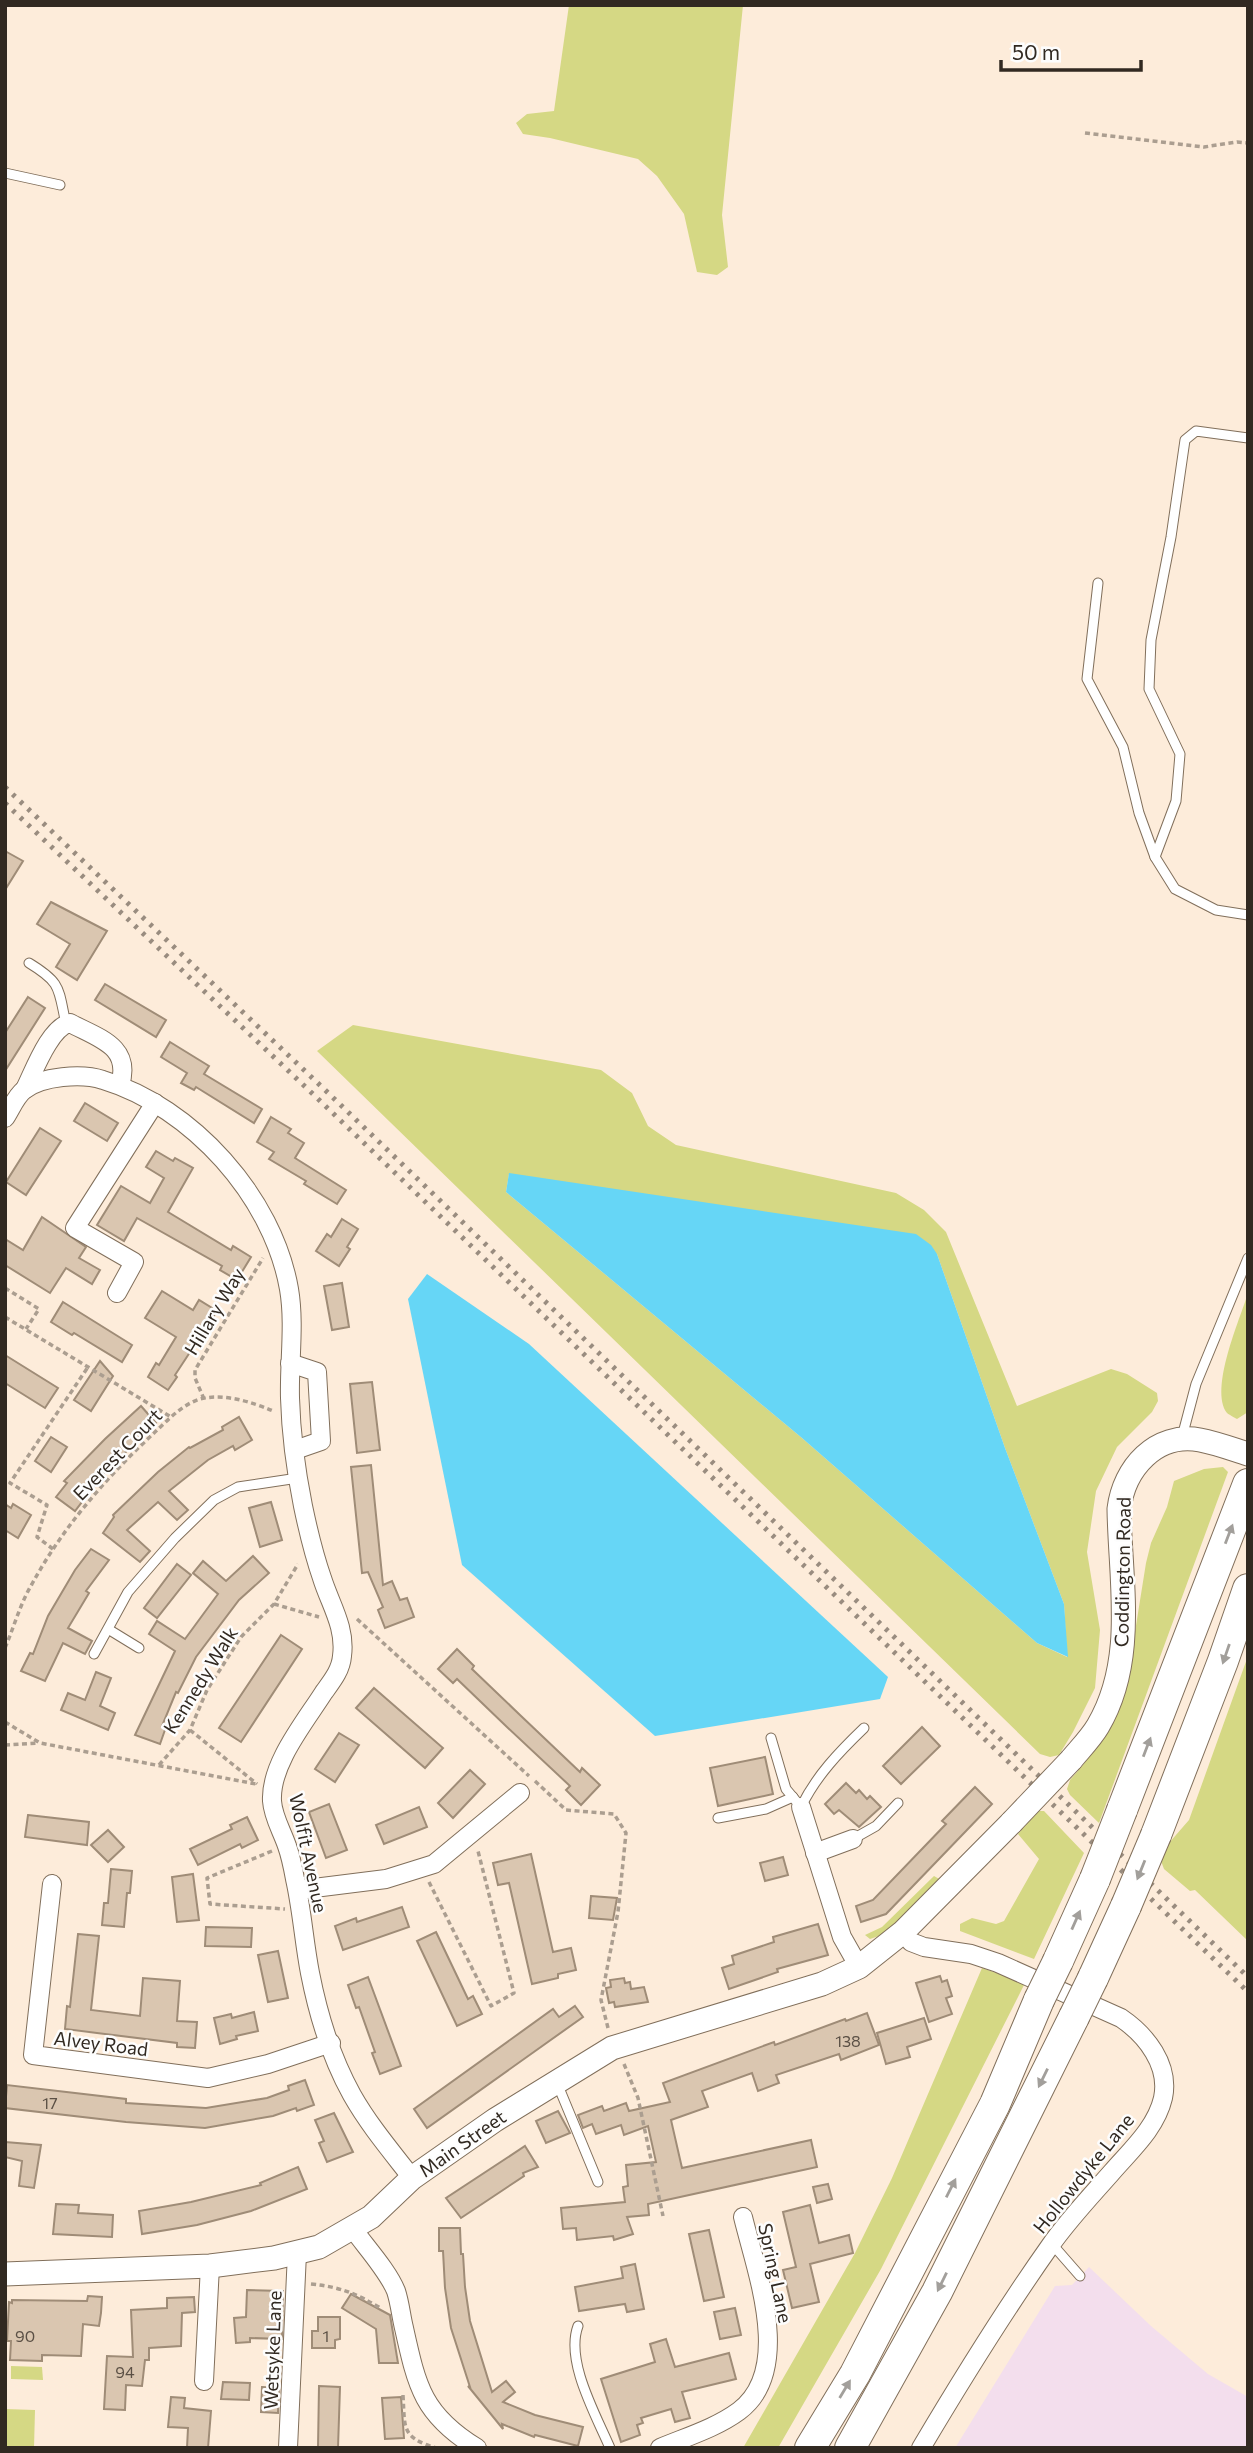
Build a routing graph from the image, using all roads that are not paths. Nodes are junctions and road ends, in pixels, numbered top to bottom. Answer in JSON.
{"nodes":[{"id":1,"x":5,"y":173,"type":"edge"},
{"id":2,"x":60,"y":185,"type":"dead end"},
{"id":3,"x":1248,"y":438,"type":"edge"},
{"id":4,"x":1098,"y":583,"type":"dead end"},
{"id":5,"x":1155,"y":857,"type":"junction"},
{"id":6,"x":1248,"y":915,"type":"edge"},
{"id":7,"x":29,"y":963,"type":"dead end"},
{"id":8,"x":66,"y":1024,"type":"junction"},
{"id":9,"x":120,"y":1085,"type":"junction"},
{"id":10,"x":25,"y":1089,"type":"junction"},
{"id":11,"x":155,"y":1102,"type":"junction"},
{"id":12,"x":5,"y":1118,"type":"edge"},
{"id":13,"x":1248,"y":1258,"type":"edge"},
{"id":14,"x":117,"y":1293,"type":"dead end"},
{"id":15,"x":290,"y":1363,"type":"junction"},
{"id":16,"x":1181,"y":1439,"type":"junction"},
{"id":17,"x":295,"y":1450,"type":"junction"},
{"id":18,"x":1248,"y":1454,"type":"edge"},
{"id":19,"x":298,"y":1478,"type":"junction"},
{"id":20,"x":1248,"y":1484,"type":"edge"},
{"id":21,"x":1248,"y":1589,"type":"edge"},
{"id":22,"x":108,"y":1629,"type":"junction"},
{"id":23,"x":139,"y":1648,"type":"dead end"},
{"id":24,"x":94,"y":1654,"type":"dead end"},
{"id":25,"x":864,"y":1728,"type":"dead end"},
{"id":26,"x":771,"y":1738,"type":"dead end"},
{"id":27,"x":527,"y":1786,"type":"road end"},
{"id":28,"x":797,"y":1802,"type":"junction"},
{"id":29,"x":898,"y":1803,"type":"dead end"},
{"id":30,"x":718,"y":1818,"type":"dead end"},
{"id":31,"x":853,"y":1839,"type":"joint"},
{"id":32,"x":815,"y":1853,"type":"junction"},
{"id":33,"x":52,"y":1884,"type":"dead end"},
{"id":34,"x":298,"y":1890,"type":"junction"},
{"id":35,"x":903,"y":1932,"type":"junction"},
{"id":36,"x":859,"y":1967,"type":"junction"},
{"id":37,"x":331,"y":2043,"type":"junction"},
{"id":38,"x":556,"y":2081,"type":"junction"},
{"id":39,"x":412,"y":2178,"type":"junction"},
{"id":40,"x":598,"y":2182,"type":"dead end"},
{"id":41,"x":743,"y":2217,"type":"dead end"},
{"id":42,"x":353,"y":2229,"type":"junction"},
{"id":43,"x":1052,"y":2244,"type":"junction"},
{"id":44,"x":297,"y":2253,"type":"junction"},
{"id":45,"x":210,"y":2266,"type":"junction"},
{"id":46,"x":5,"y":2274,"type":"edge"},
{"id":47,"x":1080,"y":2277,"type":"dead end"},
{"id":48,"x":578,"y":2326,"type":"dead end"},
{"id":49,"x":204,"y":2381,"type":"dead end"},
{"id":50,"x":288,"y":2448,"type":"edge"},
{"id":51,"x":477,"y":2448,"type":"edge"},
{"id":52,"x":610,"y":2448,"type":"edge"},
{"id":53,"x":660,"y":2448,"type":"edge"},
{"id":54,"x":810,"y":2448,"type":"edge"},
{"id":55,"x":850,"y":2448,"type":"edge"},
{"id":56,"x":921,"y":2448,"type":"edge"}],
"edges":[{"from":1,"to":2,"type":"lane"},
{"from":3,"to":5,"type":"lane"},
{"from":4,"to":5,"type":"lane"},
{"from":5,"to":6,"type":"lane"},
{"from":7,"to":8,"type":"lane"},
{"from":8,"to":9,"type":"street"},
{"from":8,"to":10,"type":"street"},
{"from":9,"to":10,"type":"street","name":"Wolfit Avenue"},
{"from":9,"to":11,"type":"street","name":"Wolfit Avenue"},
{"from":10,"to":12,"type":"street"},
{"from":11,"to":14,"type":"street"},
{"from":11,"to":15,"type":"street","name":"Wolfit Avenue"},
{"from":13,"to":16,"type":"lane"},
{"from":15,"to":17,"type":"street","name":"Wolfit Avenue"},
{"from":15,"to":17,"type":"street"},
{"from":16,"to":18,"type":"street"},
{"from":16,"to":35,"type":"street","name":"Coddington Road","bridge":true},
{"from":17,"to":19,"type":"street","name":"Wolfit Avenue"},
{"from":19,"to":22,"type":"lane"},
{"from":19,"to":34,"type":"street","name":"Wolfit Avenue"},
{"from":54,"to":20,"type":"highway","one_way":true,"bridge":true},
{"from":21,"to":55,"type":"highway","one_way":true,"bridge":true},
{"from":22,"to":23,"type":"lane"},
{"from":22,"to":24,"type":"lane"},
{"from":25,"to":28,"type":"lane"},
{"from":26,"to":28,"type":"lane"},
{"from":27,"to":34,"type":"street"},
{"from":28,"to":30,"type":"lane"},
{"from":28,"to":32,"type":"street"},
{"from":29,"to":31,"type":"lane"},
{"from":31,"to":32,"type":"street"},
{"from":32,"to":36,"type":"street"},
{"from":33,"to":37,"type":"street","name":"Alvey Road"},
{"from":34,"to":37,"type":"street","name":"Wolfit Avenue"},
{"from":35,"to":36,"type":"street","name":"Main Street"},
{"from":35,"to":43,"type":"street","name":"Hollowdyke Lane"},
{"from":36,"to":38,"type":"street","name":"Main Street"},
{"from":37,"to":39,"type":"street","name":"Wolfit Avenue"},
{"from":38,"to":39,"type":"street","name":"Main Street"},
{"from":38,"to":40,"type":"lane"},
{"from":39,"to":42,"type":"street","name":"Main Street"},
{"from":41,"to":53,"type":"street","name":"Spring Lane"},
{"from":42,"to":44,"type":"street","name":"Main Street"},
{"from":42,"to":51,"type":"street"},
{"from":43,"to":47,"type":"lane"},
{"from":43,"to":56,"type":"street","name":"Hollowdyke Lane"},
{"from":44,"to":45,"type":"street","name":"Main Street"},
{"from":44,"to":50,"type":"street","name":"Wetsyke Lane"},
{"from":45,"to":46,"type":"street","name":"Main Street"},
{"from":45,"to":49,"type":"street"},
{"from":48,"to":52,"type":"lane"}]}
